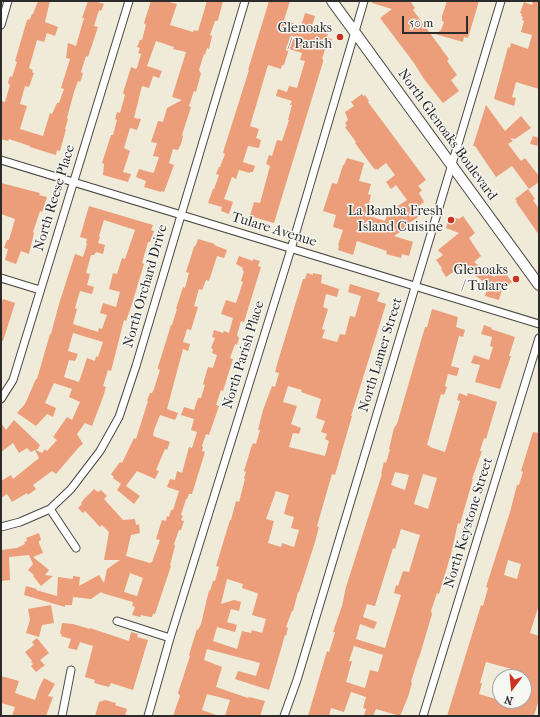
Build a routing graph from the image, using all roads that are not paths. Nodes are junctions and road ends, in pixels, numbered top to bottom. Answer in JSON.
{"nodes":[{"id":1,"x":8,"y":1,"type":"edge"},
{"id":2,"x":129,"y":1,"type":"edge"},
{"id":3,"x":245,"y":1,"type":"edge"},
{"id":4,"x":332,"y":1,"type":"edge"},
{"id":5,"x":364,"y":1,"type":"edge"},
{"id":6,"x":501,"y":1,"type":"edge"},
{"id":7,"x":1,"y":25,"type":"edge"},
{"id":8,"x":355,"y":32,"type":"junction"},
{"id":9,"x":1,"y":160,"type":"edge"},
{"id":10,"x":451,"y":165,"type":"junction"},
{"id":11,"x":73,"y":182,"type":"junction"},
{"id":12,"x":181,"y":215,"type":"junction"},
{"id":13,"x":291,"y":249,"type":"junction"},
{"id":14,"x":1,"y":278,"type":"edge"},
{"id":15,"x":415,"y":285,"type":"junction"},
{"id":16,"x":539,"y":285,"type":"edge"},
{"id":17,"x":40,"y":290,"type":"junction"},
{"id":18,"x":539,"y":324,"type":"edge"},
{"id":19,"x":539,"y":338,"type":"edge"},
{"id":20,"x":1,"y":399,"type":"edge"},
{"id":21,"x":50,"y":509,"type":"junction"},
{"id":22,"x":1,"y":527,"type":"edge"},
{"id":23,"x":76,"y":548,"type":"dead end"},
{"id":24,"x":117,"y":621,"type":"dead end"},
{"id":25,"x":170,"y":638,"type":"junction"},
{"id":26,"x":71,"y":670,"type":"dead end"},
{"id":27,"x":62,"y":716,"type":"edge"},
{"id":28,"x":148,"y":716,"type":"edge"},
{"id":29,"x":284,"y":716,"type":"edge"},
{"id":30,"x":423,"y":716,"type":"edge"}],
"edges":[{"from":1,"to":7,"type":"street"},
{"from":2,"to":11,"type":"street","name":"North Reese Place"},
{"from":3,"to":12,"type":"street","name":"North Orchard Drive"},
{"from":4,"to":8,"type":"main road","name":"North Glenoaks Boulevard"},
{"from":5,"to":8,"type":"street","name":"North Parish Place"},
{"from":6,"to":10,"type":"street","name":"North Lamer Street"},
{"from":8,"to":10,"type":"main road","name":"North Glenoaks Boulevard"},
{"from":8,"to":13,"type":"street","name":"North Parish Place"},
{"from":9,"to":11,"type":"street","name":"Tulare Avenue"},
{"from":10,"to":15,"type":"street","name":"North Lamer Street"},
{"from":10,"to":16,"type":"main road","name":"North Glenoaks Boulevard"},
{"from":11,"to":12,"type":"street","name":"Tulare Avenue"},
{"from":11,"to":17,"type":"street","name":"North Reese Place"},
{"from":12,"to":13,"type":"street","name":"Tulare Avenue"},
{"from":12,"to":21,"type":"street","name":"North Orchard Drive"},
{"from":13,"to":15,"type":"street","name":"Tulare Avenue"},
{"from":13,"to":25,"type":"street","name":"North Parish Place"},
{"from":14,"to":17,"type":"street"},
{"from":15,"to":18,"type":"street","name":"Tulare Avenue"},
{"from":15,"to":29,"type":"street","name":"North Lamer Street"},
{"from":17,"to":20,"type":"street","name":"North Reese Place"},
{"from":19,"to":30,"type":"street","name":"North Keystone Street"},
{"from":21,"to":22,"type":"street","name":"North Orchard Drive"},
{"from":21,"to":23,"type":"street"},
{"from":24,"to":25,"type":"street"},
{"from":25,"to":28,"type":"street","name":"North Parish Place"},
{"from":26,"to":27,"type":"street"}]}
